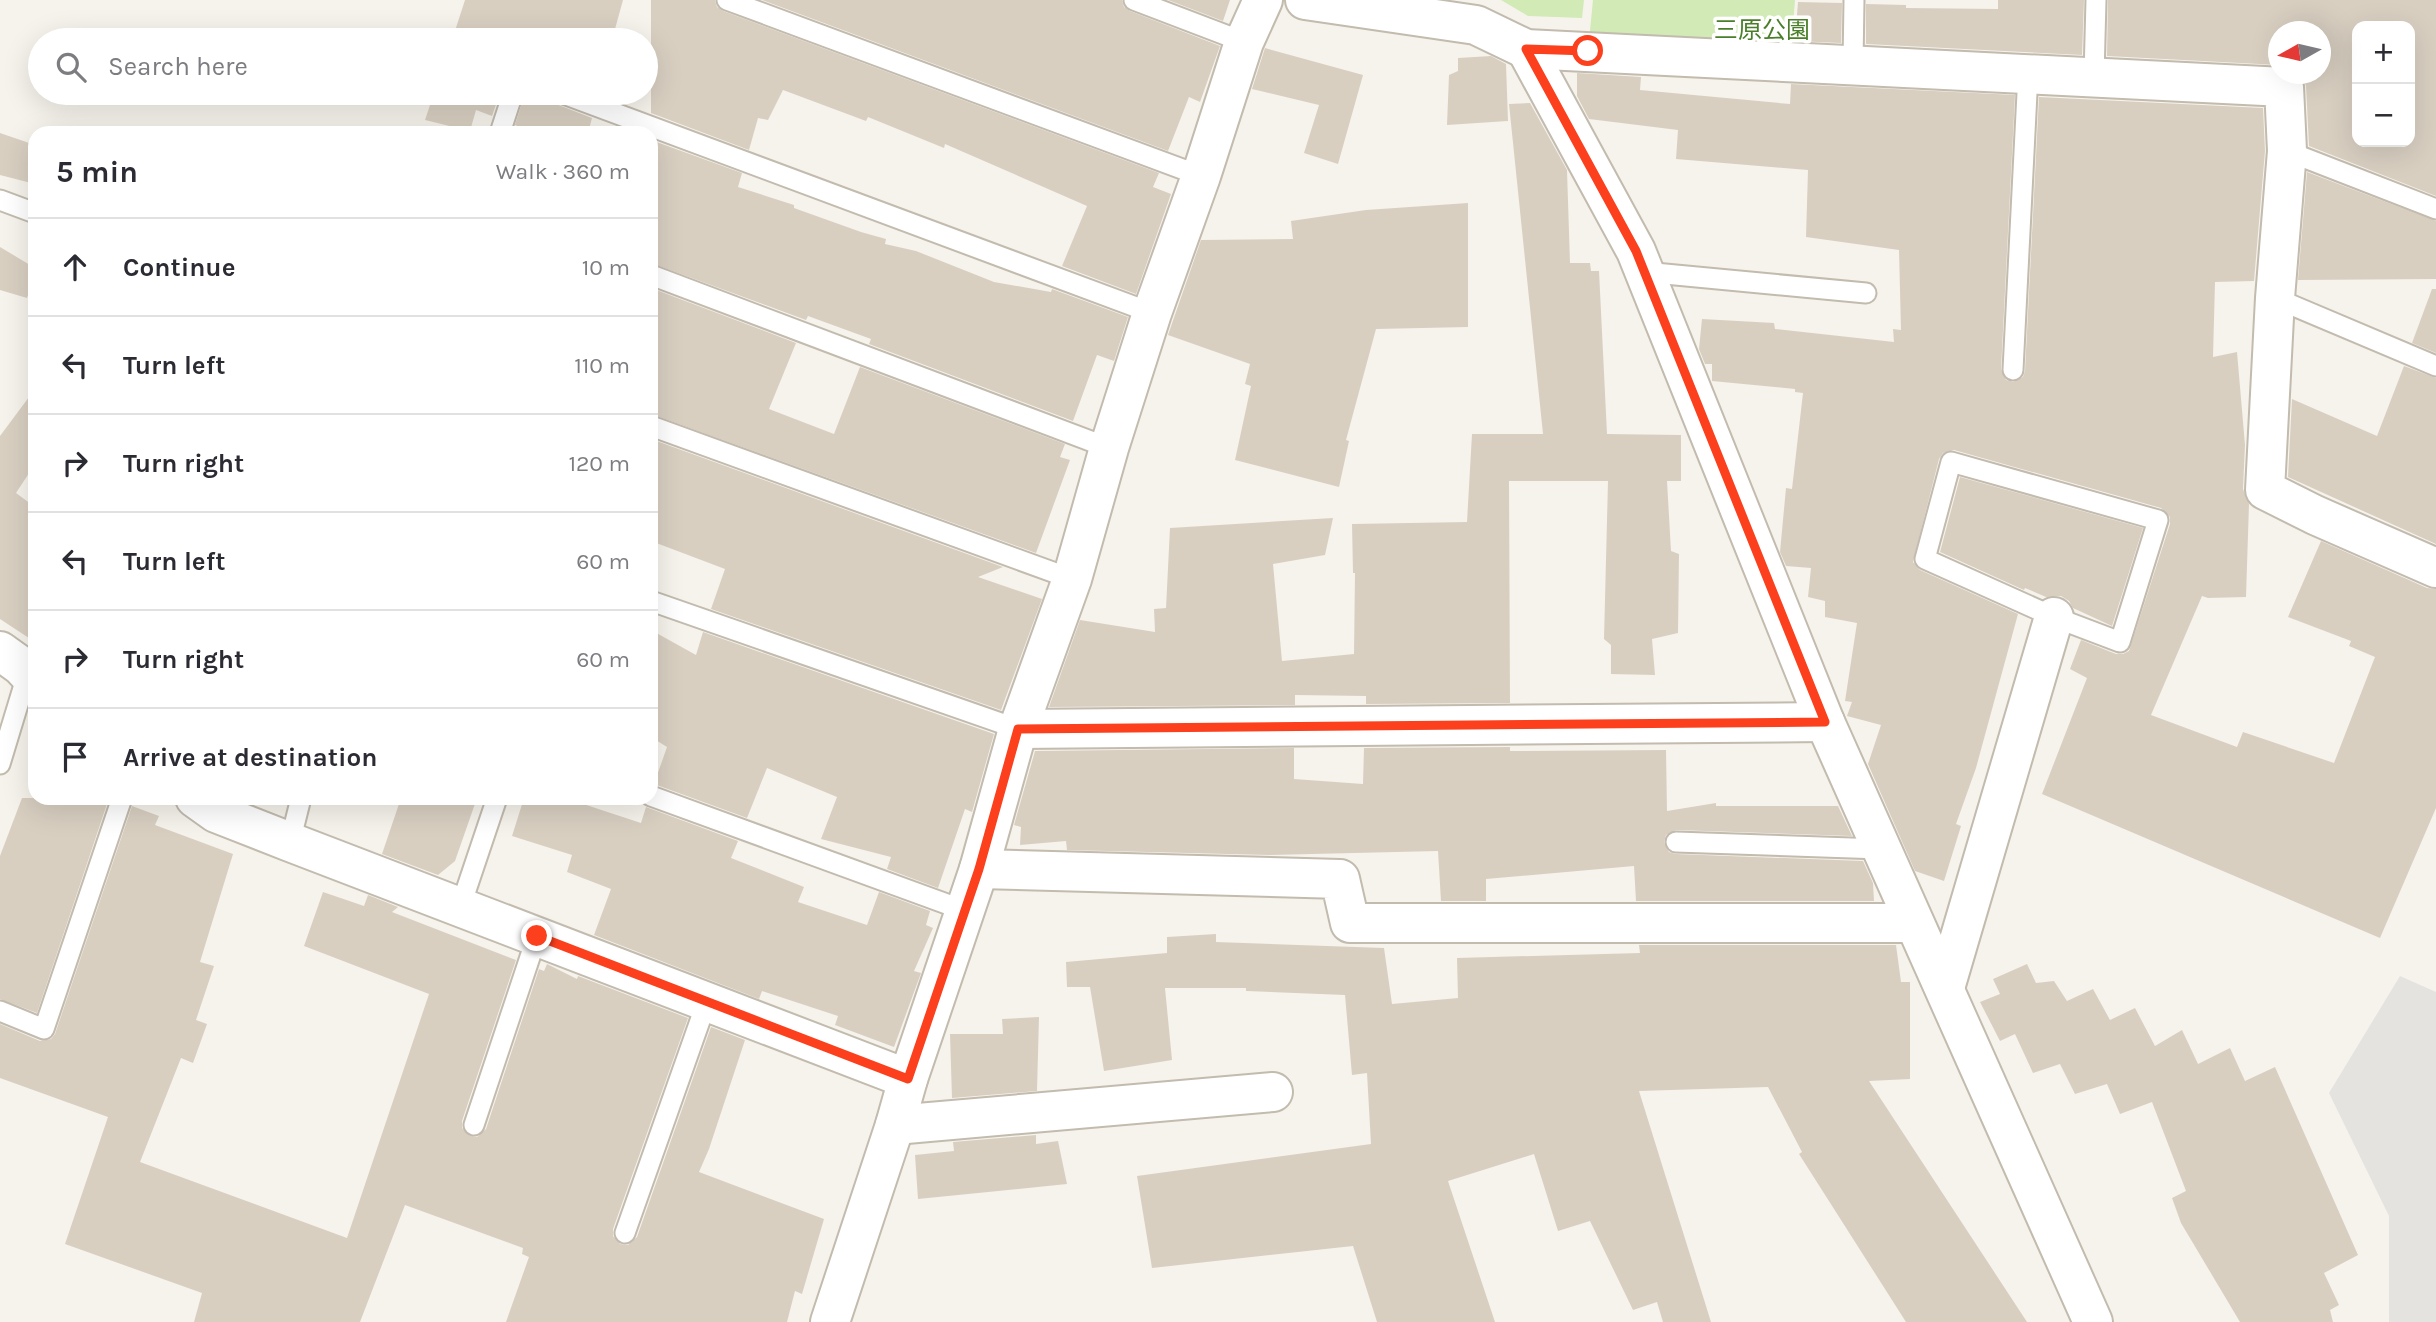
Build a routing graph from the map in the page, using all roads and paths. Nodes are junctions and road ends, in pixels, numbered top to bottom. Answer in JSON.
{"nodes":[{"id":1,"x":727,"y":0,"type":"edge"},
{"id":2,"x":1134,"y":0,"type":"edge"},
{"id":3,"x":1263,"y":0,"type":"edge"},
{"id":4,"x":1304,"y":0,"type":"edge"},
{"id":5,"x":1854,"y":0,"type":"edge"},
{"id":6,"x":2096,"y":0,"type":"edge"},
{"id":7,"x":1244,"y":42,"type":"junction"},
{"id":8,"x":1526,"y":49,"type":"junction"},
{"id":9,"x":1853,"y":64,"type":"junction"},
{"id":10,"x":2028,"y":73,"type":"junction"},
{"id":11,"x":2094,"y":76,"type":"junction"},
{"id":12,"x":509,"y":105,"type":"edge"},
{"id":13,"x":593,"y":105,"type":"edge"},
{"id":14,"x":502,"y":126,"type":"edge"},
{"id":15,"x":650,"y":126,"type":"edge"},
{"id":16,"x":658,"y":129,"type":"edge"},
{"id":17,"x":2287,"y":151,"type":"junction"},
{"id":18,"x":1201,"y":176,"type":"junction"},
{"id":19,"x":0,"y":200,"type":"edge"},
{"id":20,"x":2436,"y":209,"type":"edge"},
{"id":21,"x":28,"y":210,"type":"edge"},
{"id":22,"x":1644,"y":272,"type":"junction"},
{"id":23,"x":658,"y":278,"type":"edge"},
{"id":24,"x":1866,"y":293,"type":"dead end"},
{"id":25,"x":2275,"y":298,"type":"junction"},
{"id":26,"x":1152,"y":313,"type":"junction"},
{"id":27,"x":2436,"y":366,"type":"edge"},
{"id":28,"x":2013,"y":370,"type":"dead end"},
{"id":29,"x":658,"y":429,"type":"edge"},
{"id":30,"x":1108,"y":448,"type":"junction"},
{"id":31,"x":2436,"y":568,"type":"edge"},
{"id":32,"x":1072,"y":579,"type":"junction"},
{"id":33,"x":658,"y":603,"type":"edge"},
{"id":34,"x":2054,"y":617,"type":"junction"},
{"id":35,"x":24,"y":663,"type":"edge"},
{"id":36,"x":1825,"y":722,"type":"junction"},
{"id":37,"x":1018,"y":729,"type":"junction"},
{"id":38,"x":0,"y":764,"type":"edge"},
{"id":39,"x":658,"y":799,"type":"edge"},
{"id":40,"x":120,"y":805,"type":"edge"},
{"id":41,"x":205,"y":805,"type":"edge"},
{"id":42,"x":299,"y":805,"type":"edge"},
{"id":43,"x":495,"y":805,"type":"edge"},
{"id":44,"x":290,"y":842,"type":"junction"},
{"id":45,"x":1676,"y":842,"type":"dead end"},
{"id":46,"x":1881,"y":849,"type":"junction"},
{"id":47,"x":979,"y":869,"type":"junction"},
{"id":48,"x":460,"y":908,"type":"junction"},
{"id":49,"x":966,"y":911,"type":"junction"},
{"id":50,"x":1913,"y":923,"type":"junction"},
{"id":51,"x":537,"y":936,"type":"junction"},
{"id":52,"x":1945,"y":988,"type":"junction"},
{"id":53,"x":708,"y":1001,"type":"junction"},
{"id":54,"x":0,"y":1011,"type":"edge"},
{"id":55,"x":908,"y":1079,"type":"junction"},
{"id":56,"x":1273,"y":1092,"type":"dead end"},
{"id":57,"x":474,"y":1125,"type":"dead end"},
{"id":58,"x":895,"y":1125,"type":"junction"},
{"id":59,"x":625,"y":1233,"type":"dead end"},
{"id":60,"x":830,"y":1322,"type":"edge"},
{"id":61,"x":2093,"y":1322,"type":"edge"}],
"edges":[{"from":1,"to":18,"type":"lane"},
{"from":2,"to":7,"type":"lane"},
{"from":3,"to":7,"type":"street"},
{"from":4,"to":8,"type":"street"},
{"from":5,"to":9,"type":"lane"},
{"from":6,"to":11,"type":"lane"},
{"from":7,"to":18,"type":"street"},
{"from":8,"to":9,"type":"street"},
{"from":8,"to":22,"type":"street"},
{"from":9,"to":10,"type":"street"},
{"from":10,"to":11,"type":"street"},
{"from":10,"to":28,"type":"lane"},
{"from":11,"to":17,"type":"street"},
{"from":12,"to":14,"type":"lane"},
{"from":13,"to":15,"type":"lane"},
{"from":16,"to":26,"type":"lane"},
{"from":17,"to":20,"type":"lane"},
{"from":17,"to":25,"type":"street"},
{"from":18,"to":26,"type":"street"},
{"from":19,"to":21,"type":"lane"},
{"from":22,"to":24,"type":"lane"},
{"from":22,"to":36,"type":"street"},
{"from":23,"to":30,"type":"lane"},
{"from":25,"to":27,"type":"lane"},
{"from":25,"to":31,"type":"street"},
{"from":26,"to":30,"type":"street"},
{"from":29,"to":32,"type":"lane"},
{"from":30,"to":32,"type":"street"},
{"from":32,"to":37,"type":"street"},
{"from":33,"to":37,"type":"lane"},
{"from":34,"to":34,"type":"lane"},
{"from":34,"to":52,"type":"street"},
{"from":35,"to":38,"type":"lane"},
{"from":36,"to":37,"type":"street"},
{"from":36,"to":46,"type":"street"},
{"from":37,"to":47,"type":"street"},
{"from":39,"to":49,"type":"lane"},
{"from":40,"to":54,"type":"lane"},
{"from":41,"to":44,"type":"street"},
{"from":42,"to":44,"type":"lane"},
{"from":43,"to":48,"type":"lane"},
{"from":44,"to":48,"type":"street"},
{"from":45,"to":46,"type":"lane"},
{"from":46,"to":50,"type":"street"},
{"from":47,"to":49,"type":"street"},
{"from":47,"to":50,"type":"street"},
{"from":48,"to":51,"type":"street"},
{"from":49,"to":55,"type":"street"},
{"from":50,"to":52,"type":"street"},
{"from":51,"to":53,"type":"street"},
{"from":51,"to":57,"type":"lane"},
{"from":52,"to":61,"type":"street"},
{"from":53,"to":55,"type":"street"},
{"from":53,"to":59,"type":"lane"},
{"from":55,"to":58,"type":"street"},
{"from":56,"to":58,"type":"street"},
{"from":58,"to":60,"type":"street"}]}
